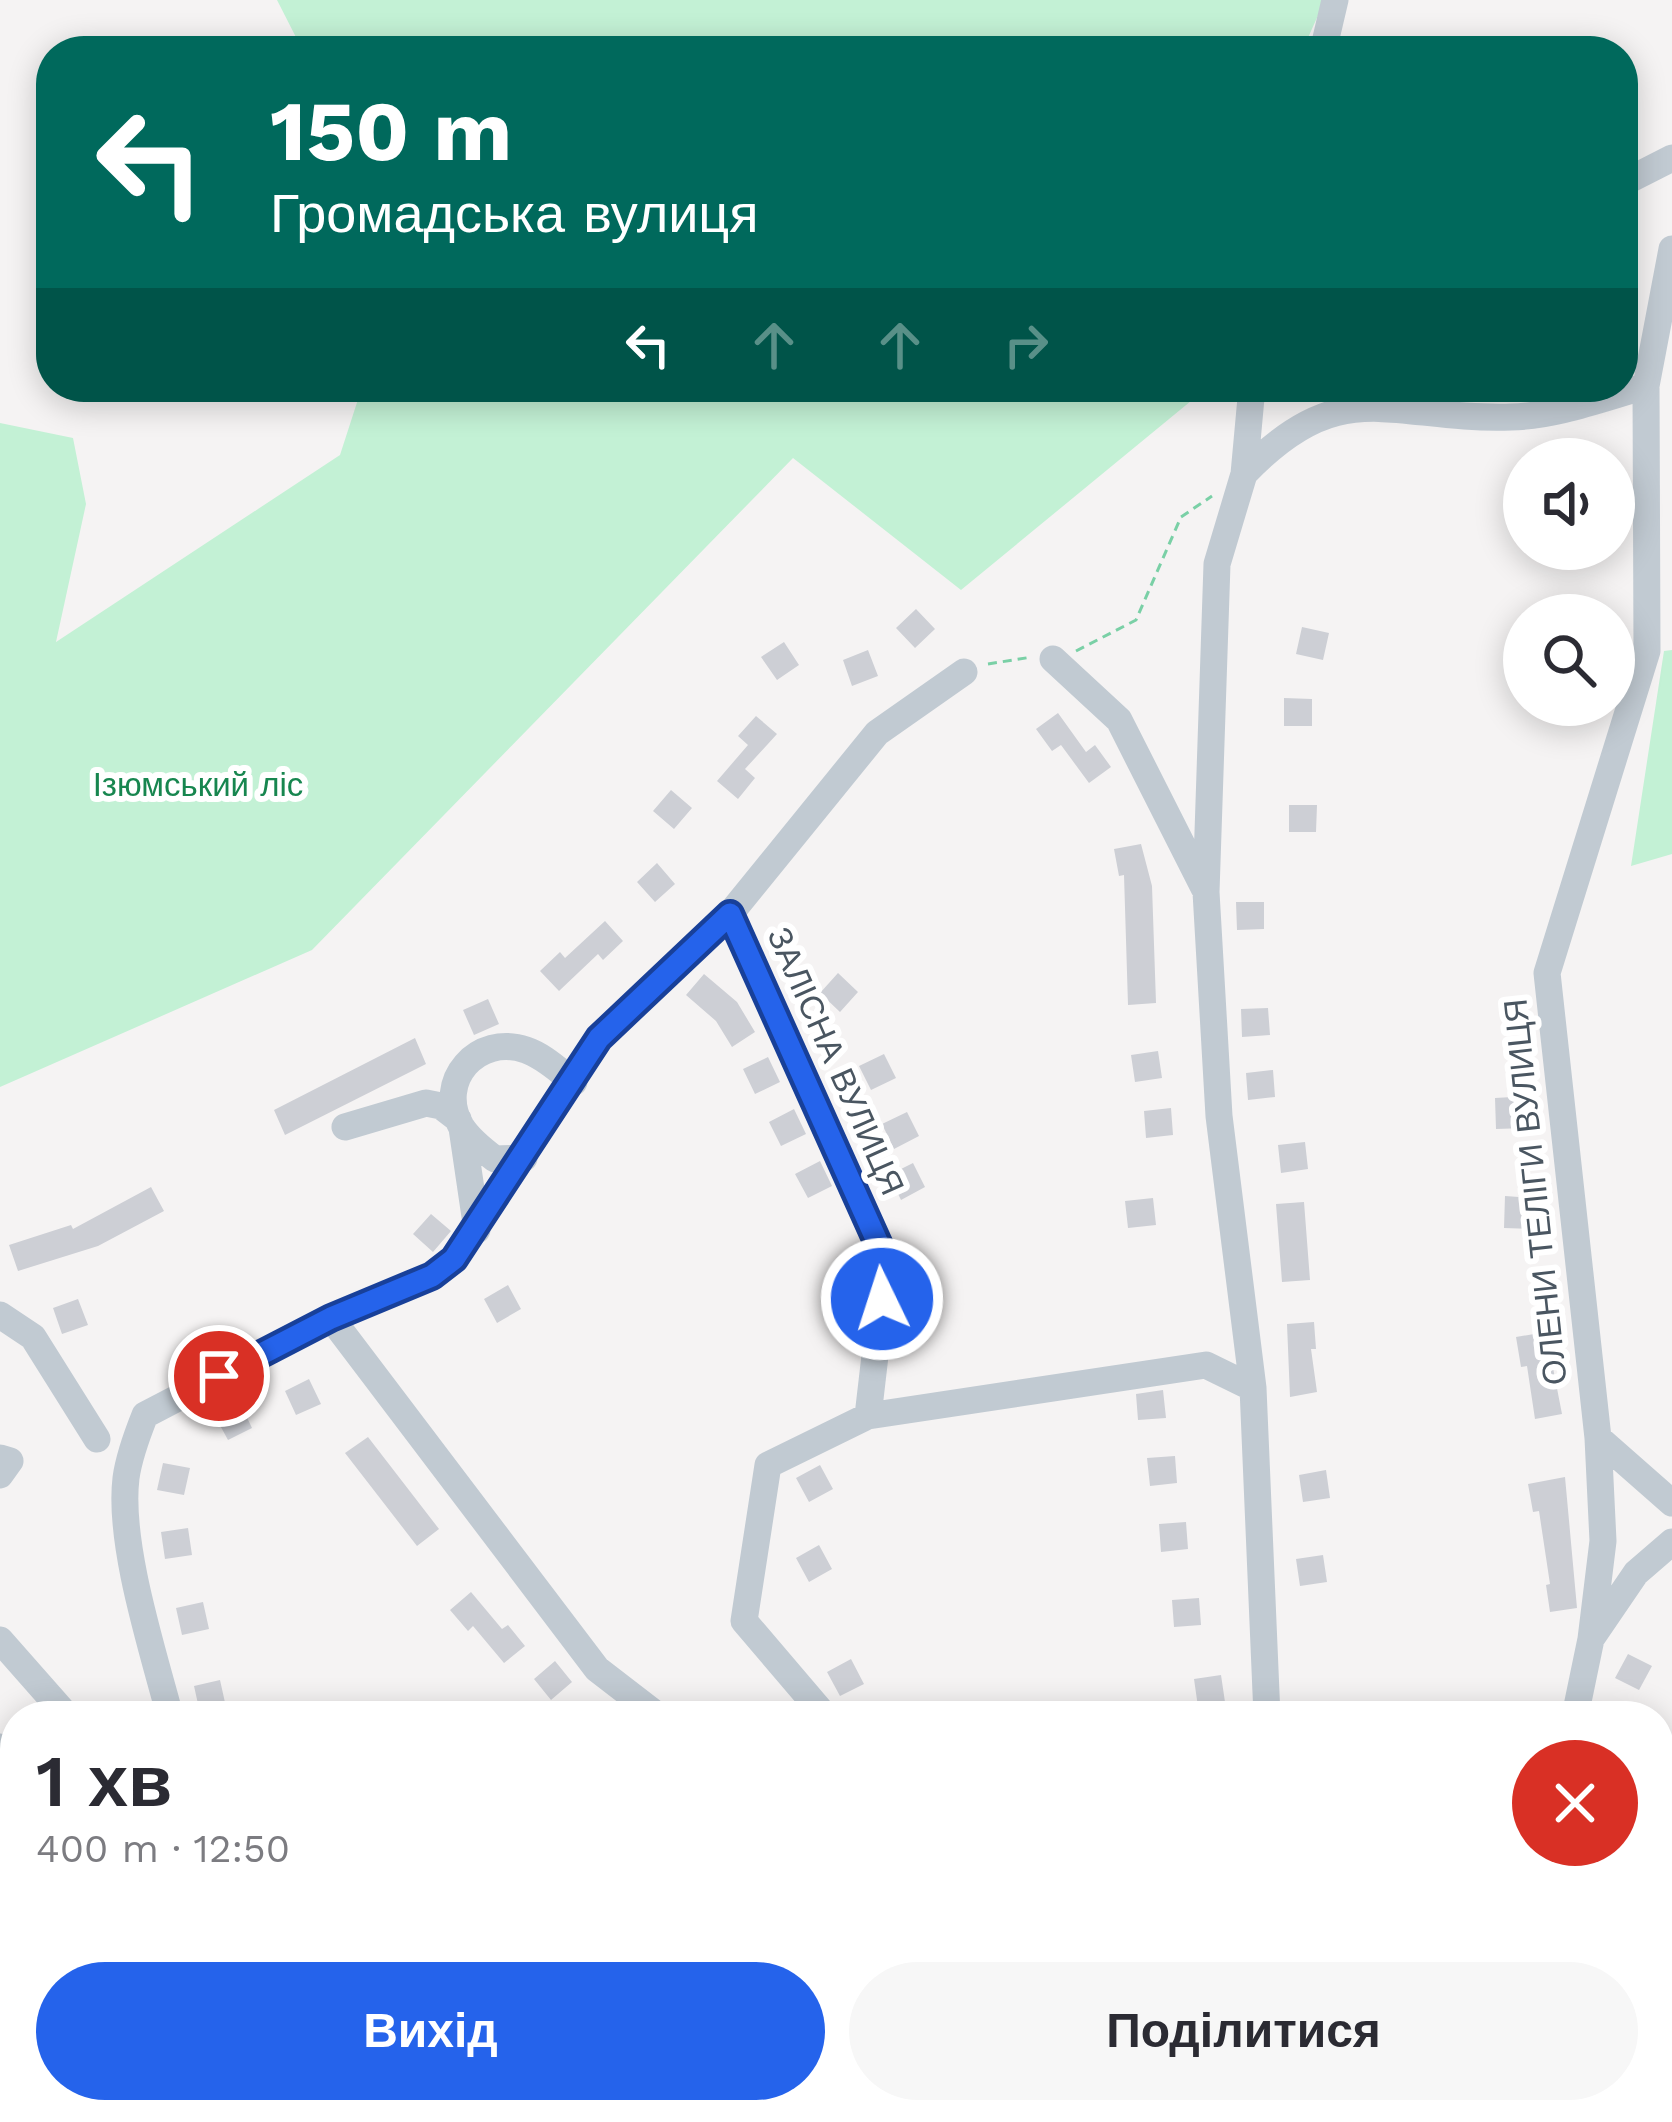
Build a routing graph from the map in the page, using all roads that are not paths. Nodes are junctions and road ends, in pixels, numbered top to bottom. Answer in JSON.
{"nodes":[{"id":1,"x":1335,"y":0,"type":"edge"},
{"id":2,"x":1327,"y":36,"type":"edge"},
{"id":3,"x":1672,"y":158,"type":"edge"},
{"id":4,"x":1638,"y":175,"type":"edge"},
{"id":5,"x":1672,"y":249,"type":"edge"},
{"id":6,"x":1646,"y":386,"type":"junction"},
{"id":7,"x":1638,"y":388,"type":"edge"},
{"id":8,"x":1251,"y":402,"type":"edge"},
{"id":9,"x":1588,"y":402,"type":"edge"},
{"id":10,"x":1244,"y":474,"type":"junction"},
{"id":11,"x":1053,"y":659,"type":"road end"},
{"id":12,"x":964,"y":672,"type":"road end"},
{"id":13,"x":1206,"y":892,"type":"junction"},
{"id":14,"x":730,"y":914,"type":"junction"},
{"id":15,"x":567,"y":1080,"type":"junction"},
{"id":16,"x":460,"y":1124,"type":"junction"},
{"id":17,"x":345,"y":1127,"type":"dead end"},
{"id":18,"x":524,"y":1159,"type":"junction"},
{"id":19,"x":476,"y":1229,"type":"junction"},
{"id":20,"x":0,"y":1315,"type":"edge"},
{"id":21,"x":331,"y":1318,"type":"junction"},
{"id":22,"x":1253,"y":1388,"type":"junction"},
{"id":23,"x":868,"y":1416,"type":"junction"},
{"id":24,"x":1598,"y":1438,"type":"junction"},
{"id":25,"x":97,"y":1439,"type":"dead end"},
{"id":26,"x":1672,"y":1502,"type":"edge"},
{"id":27,"x":1672,"y":1542,"type":"edge"},
{"id":28,"x":1592,"y":1639,"type":"junction"},
{"id":29,"x":0,"y":1640,"type":"edge"},
{"id":30,"x":55,"y":1701,"type":"edge"},
{"id":31,"x":167,"y":1701,"type":"edge"},
{"id":32,"x":639,"y":1701,"type":"edge"},
{"id":33,"x":812,"y":1701,"type":"edge"},
{"id":34,"x":1266,"y":1701,"type":"edge"},
{"id":35,"x":1578,"y":1701,"type":"edge"}],
"edges":[{"from":1,"to":2,"type":"street"},
{"from":3,"to":4,"type":"street"},
{"from":5,"to":6,"type":"street","name":"ОЛЕНИ ТЕЛІГИ ВУЛИЦЯ"},
{"from":6,"to":7,"type":"street"},
{"from":6,"to":24,"type":"street","name":"ОЛЕНИ ТЕЛІГИ ВУЛИЦЯ"},
{"from":8,"to":10,"type":"street"},
{"from":9,"to":10,"type":"street"},
{"from":10,"to":13,"type":"street"},
{"from":11,"to":13,"type":"street"},
{"from":12,"to":14,"type":"street"},
{"from":13,"to":22,"type":"street"},
{"from":14,"to":15,"type":"street"},
{"from":14,"to":23,"type":"street","name":"ЗАЛІСНА ВУЛИЦЯ"},
{"from":15,"to":16,"type":"street"},
{"from":15,"to":18,"type":"street"},
{"from":16,"to":17,"type":"street"},
{"from":16,"to":18,"type":"street"},
{"from":16,"to":19,"type":"street"},
{"from":18,"to":19,"type":"street"},
{"from":19,"to":21,"type":"street"},
{"from":20,"to":25,"type":"street"},
{"from":21,"to":31,"type":"street"},
{"from":21,"to":32,"type":"street"},
{"from":22,"to":23,"type":"street"},
{"from":22,"to":34,"type":"street"},
{"from":23,"to":33,"type":"street"},
{"from":24,"to":26,"type":"street"},
{"from":24,"to":28,"type":"street","name":"ОЛЕНИ ТЕЛІГИ ВУЛИЦЯ"},
{"from":27,"to":28,"type":"street","name":"ОЛЕНИ ТЕЛІГИ ВУЛИЦЯ"},
{"from":28,"to":35,"type":"street","name":"ОЛЕНИ ТЕЛІГИ ВУЛИЦЯ"},
{"from":29,"to":30,"type":"street"}]}
